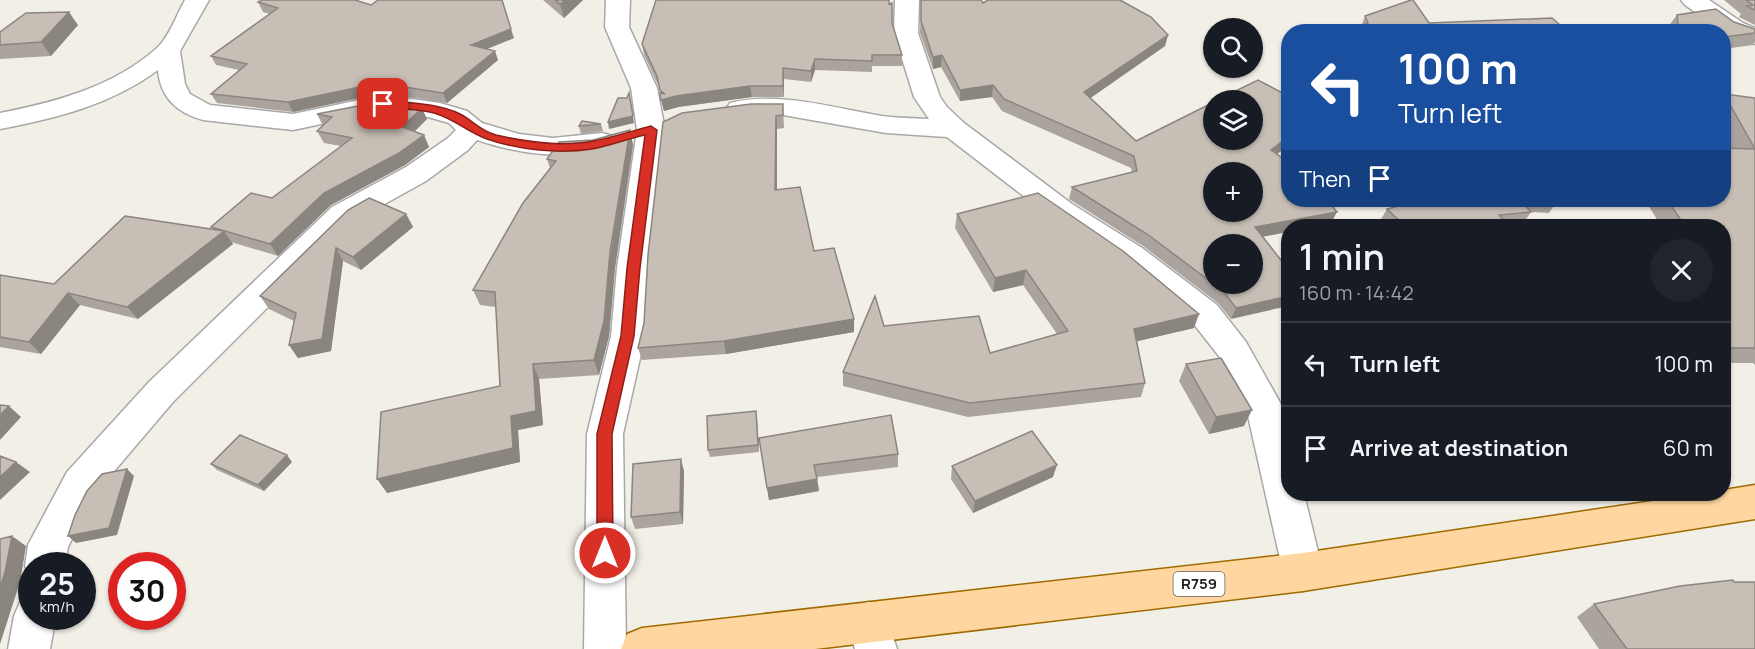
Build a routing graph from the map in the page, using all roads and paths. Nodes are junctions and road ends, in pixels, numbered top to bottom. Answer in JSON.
{"nodes":[{"id":1,"x":197,"y":0,"type":"edge"},
{"id":2,"x":618,"y":0,"type":"edge"},
{"id":3,"x":907,"y":0,"type":"edge"},
{"id":4,"x":1693,"y":0,"type":"edge"},
{"id":5,"x":1728,"y":24,"type":"edge"},
{"id":6,"x":1731,"y":26,"type":"edge"},
{"id":7,"x":1755,"y":37,"type":"edge"},
{"id":8,"x":168,"y":51,"type":"junction"},
{"id":9,"x":711,"y":114,"type":"edge"},
{"id":10,"x":0,"y":121,"type":"edge"},
{"id":11,"x":665,"y":123,"type":"junction"},
{"id":12,"x":472,"y":129,"type":"junction"},
{"id":13,"x":954,"y":129,"type":"junction"},
{"id":14,"x":1281,"y":478,"type":"edge"},
{"id":15,"x":1286,"y":501,"type":"edge"},
{"id":16,"x":1755,"y":502,"type":"edge"},
{"id":17,"x":47,"y":552,"type":"edge"},
{"id":18,"x":1303,"y":572,"type":"junction"},
{"id":19,"x":32,"y":630,"type":"edge"},
{"id":20,"x":872,"y":635,"type":"edge"},
{"id":21,"x":29,"y":649,"type":"edge"},
{"id":22,"x":605,"y":649,"type":"edge"},
{"id":23,"x":642,"y":649,"type":"edge"}],
"edges":[{"from":1,"to":8,"type":"street"},
{"from":2,"to":11,"type":"street"},
{"from":3,"to":13,"type":"street"},
{"from":4,"to":5,"type":"street"},
{"from":6,"to":7,"type":"street"},
{"from":8,"to":10,"type":"street"},
{"from":8,"to":12,"type":"street"},
{"from":9,"to":13,"type":"street"},
{"from":11,"to":12,"type":"street"},
{"from":11,"to":22,"type":"street"},
{"from":12,"to":17,"type":"street"},
{"from":13,"to":14,"type":"street"},
{"from":15,"to":18,"type":"street"},
{"from":16,"to":18,"type":"main road","number":"R759"},
{"from":18,"to":20,"type":"main road","number":"R759"},
{"from":19,"to":21,"type":"street"},
{"from":20,"to":23,"type":"main road","number":"R759"}]}
